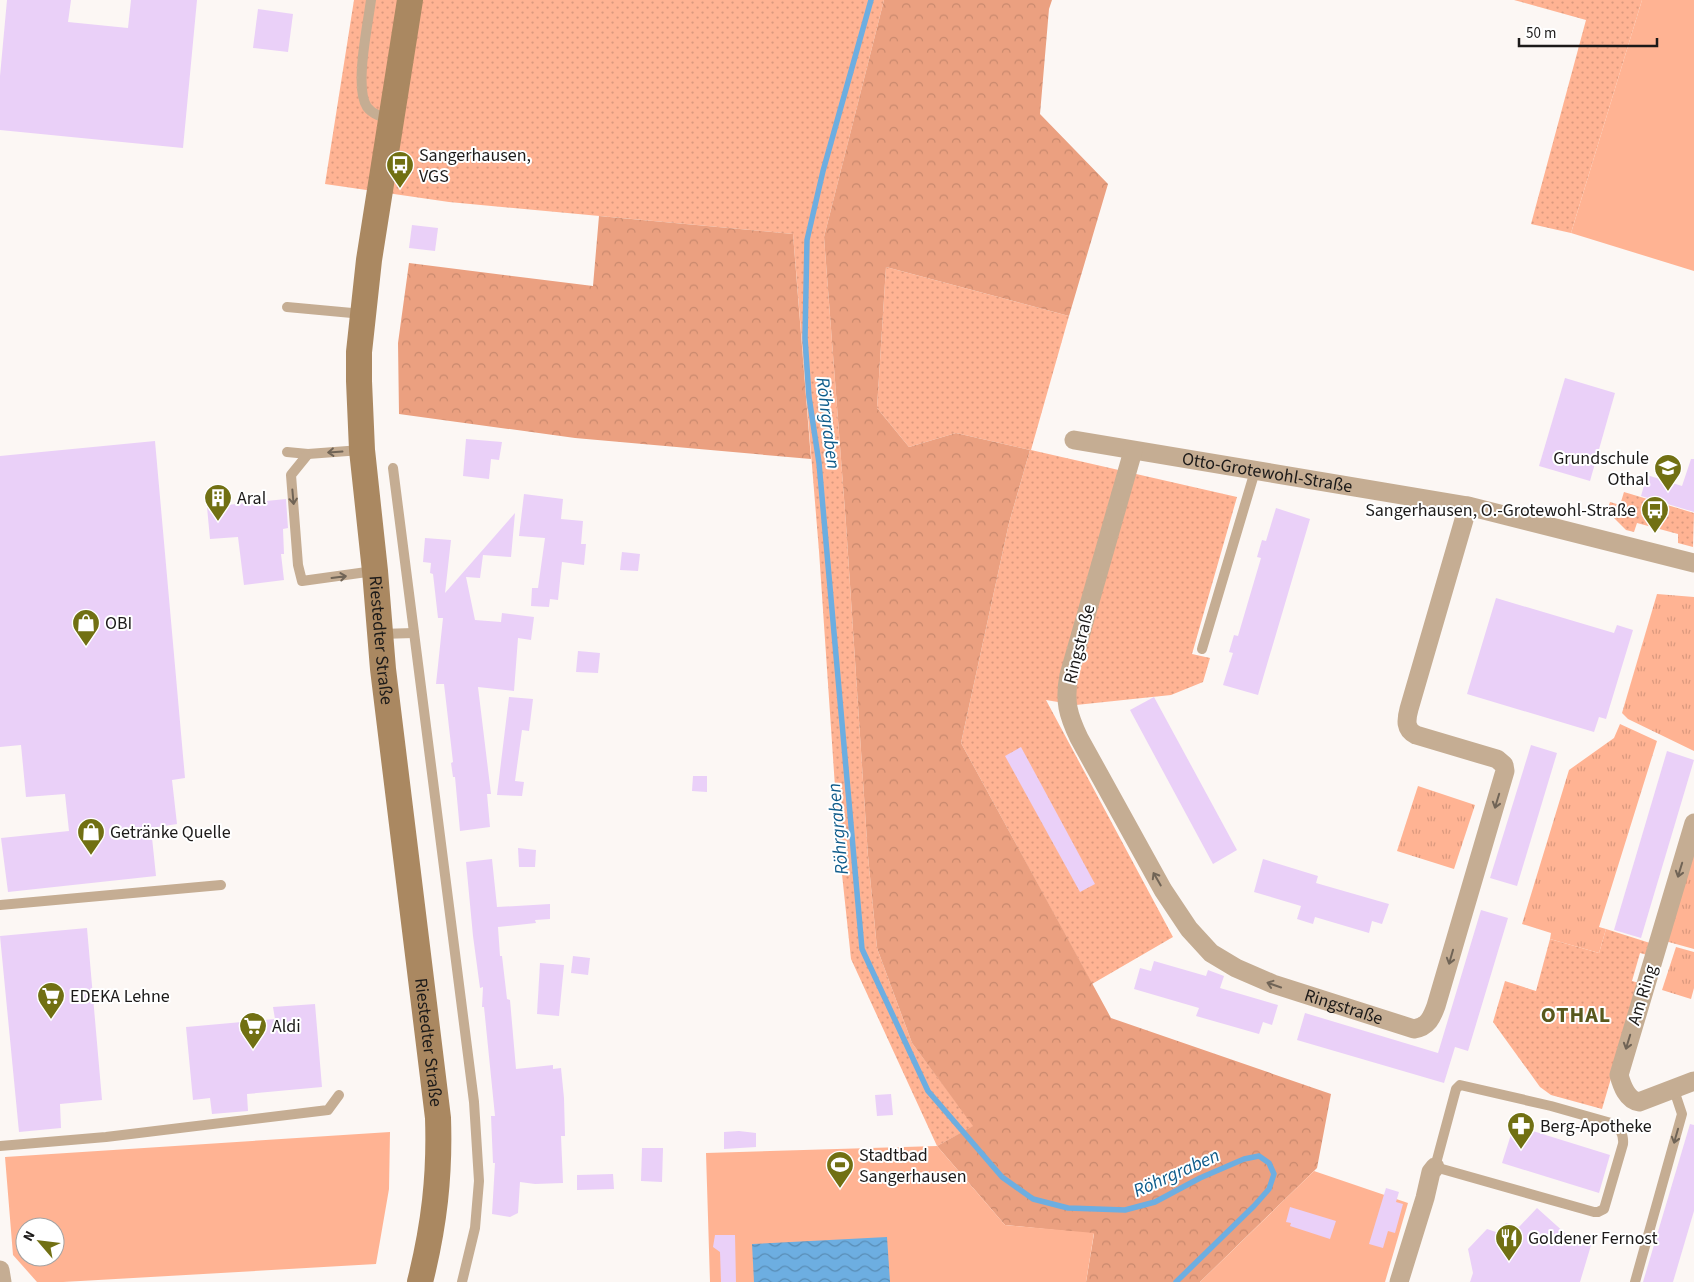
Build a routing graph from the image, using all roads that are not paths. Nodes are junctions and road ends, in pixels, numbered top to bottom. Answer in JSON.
{"nodes":[{"id":1,"x":371,"y":0,"type":"edge"},
{"id":2,"x":410,"y":0,"type":"edge"},
{"id":3,"x":392,"y":119,"type":"junction"},
{"id":4,"x":287,"y":307,"type":"dead end"},
{"id":5,"x":363,"y":314,"type":"junction"},
{"id":6,"x":1074,"y":440,"type":"dead end"},
{"id":7,"x":362,"y":450,"type":"junction"},
{"id":8,"x":1133,"y":451,"type":"junction"},
{"id":9,"x":287,"y":452,"type":"dead end"},
{"id":10,"x":308,"y":454,"type":"junction"},
{"id":11,"x":393,"y":468,"type":"dead end"},
{"id":12,"x":1255,"y":471,"type":"junction"},
{"id":13,"x":1468,"y":506,"type":"junction"},
{"id":14,"x":1694,"y":563,"type":"edge"},
{"id":15,"x":376,"y":571,"type":"junction"},
{"id":16,"x":414,"y":633,"type":"junction"},
{"id":17,"x":380,"y":634,"type":"junction"},
{"id":18,"x":1202,"y":649,"type":"dead end"},
{"id":19,"x":1694,"y":823,"type":"edge"},
{"id":20,"x":221,"y":885,"type":"dead end"},
{"id":21,"x":0,"y":905,"type":"edge"},
{"id":22,"x":1694,"y":1081,"type":"edge"},
{"id":23,"x":1674,"y":1090,"type":"junction"},
{"id":24,"x":338,"y":1095,"type":"dead end"},
{"id":25,"x":0,"y":1146,"type":"edge"},
{"id":26,"x":1435,"y":1167,"type":"junction"},
{"id":27,"x":0,"y":1270,"type":"edge"},
{"id":28,"x":422,"y":1281,"type":"edge"},
{"id":29,"x":2,"y":1282,"type":"edge"},
{"id":30,"x":462,"y":1282,"type":"edge"},
{"id":31,"x":1399,"y":1282,"type":"edge"},
{"id":32,"x":1635,"y":1282,"type":"edge"}],
"edges":[{"from":1,"to":3,"type":"lane"},
{"from":2,"to":3,"type":"main road","name":"Riestedter Straße"},
{"from":3,"to":5,"type":"main road","name":"Riestedter Straße"},
{"from":4,"to":5,"type":"lane"},
{"from":5,"to":7,"type":"main road","name":"Riestedter Straße"},
{"from":6,"to":8,"type":"street","name":"Otto-Grotewohl-Straße"},
{"from":7,"to":10,"type":"lane","one_way":true},
{"from":7,"to":15,"type":"main road","name":"Riestedter Straße"},
{"from":8,"to":12,"type":"street","name":"Otto-Grotewohl-Straße"},
{"from":13,"to":8,"type":"street","name":"Ringstraße","one_way":true},
{"from":9,"to":10,"type":"lane"},
{"from":10,"to":15,"type":"lane","one_way":true},
{"from":11,"to":16,"type":"lane","name":"Riestedter Straße"},
{"from":12,"to":13,"type":"street","name":"Otto-Grotewohl-Straße"},
{"from":12,"to":18,"type":"lane"},
{"from":13,"to":14,"type":"street","name":"Otto-Grotewohl-Straße"},
{"from":15,"to":17,"type":"main road","name":"Riestedter Straße"},
{"from":16,"to":17,"type":"lane"},
{"from":16,"to":30,"type":"lane","name":"Riestedter Straße"},
{"from":17,"to":28,"type":"main road","name":"Riestedter Straße"},
{"from":19,"to":23,"type":"street","name":"Am Ring","one_way":true},
{"from":20,"to":21,"type":"lane"},
{"from":22,"to":23,"type":"street","name":"Am Ring"},
{"from":23,"to":32,"type":"lane","one_way":true},
{"from":24,"to":25,"type":"lane"},
{"from":26,"to":26,"type":"lane"},
{"from":26,"to":31,"type":"street"},
{"from":27,"to":29,"type":"street"}]}
